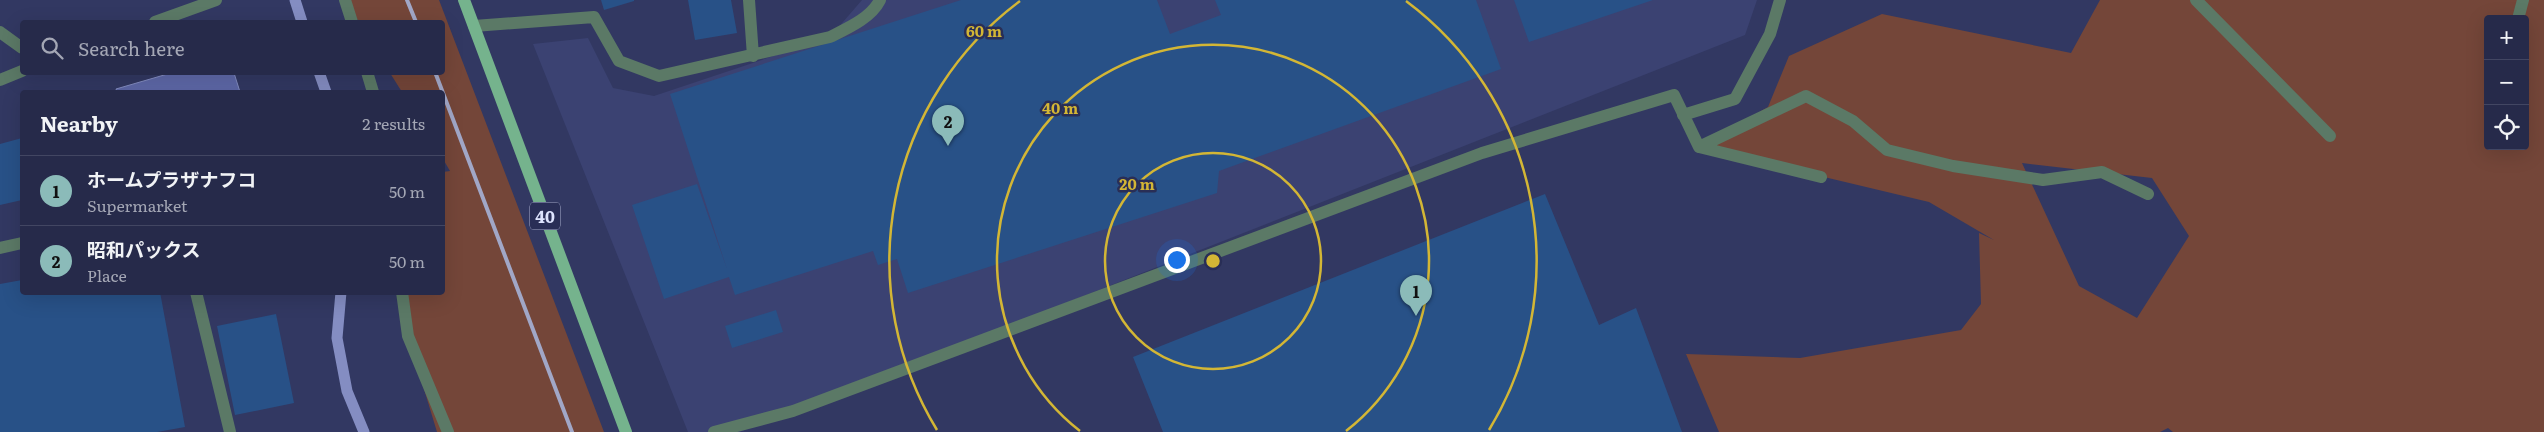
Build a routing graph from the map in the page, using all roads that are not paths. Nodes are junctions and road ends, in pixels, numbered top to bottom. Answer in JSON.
{"nodes":[{"id":1,"x":216,"y":0,"type":"edge"},
{"id":2,"x":345,"y":0,"type":"edge"},
{"id":3,"x":464,"y":0,"type":"edge"},
{"id":4,"x":749,"y":0,"type":"edge"},
{"id":5,"x":880,"y":0,"type":"edge"},
{"id":6,"x":1780,"y":0,"type":"edge"},
{"id":7,"x":2196,"y":0,"type":"edge"},
{"id":8,"x":2523,"y":0,"type":"edge"},
{"id":9,"x":2519,"y":15,"type":"edge"},
{"id":10,"x":161,"y":20,"type":"edge"},
{"id":11,"x":351,"y":20,"type":"edge"},
{"id":12,"x":474,"y":26,"type":"junction"},
{"id":13,"x":0,"y":32,"type":"edge"},
{"id":14,"x":20,"y":47,"type":"edge"},
{"id":15,"x":754,"y":56,"type":"junction"},
{"id":16,"x":20,"y":73,"type":"edge"},
{"id":17,"x":368,"y":75,"type":"edge"},
{"id":18,"x":0,"y":80,"type":"edge"},
{"id":19,"x":372,"y":90,"type":"edge"},
{"id":20,"x":1682,"y":115,"type":"junction"},
{"id":21,"x":2330,"y":136,"type":"dead end"},
{"id":22,"x":1699,"y":147,"type":"junction"},
{"id":23,"x":1821,"y":176,"type":"dead end"},
{"id":24,"x":2148,"y":194,"type":"dead end"},
{"id":25,"x":20,"y":243,"type":"edge"},
{"id":26,"x":0,"y":248,"type":"edge"},
{"id":27,"x":197,"y":295,"type":"edge"},
{"id":28,"x":402,"y":295,"type":"edge"},
{"id":29,"x":230,"y":432,"type":"edge"},
{"id":30,"x":448,"y":432,"type":"edge"},
{"id":31,"x":626,"y":432,"type":"edge"},
{"id":32,"x":714,"y":432,"type":"edge"}],
"edges":[{"from":1,"to":10,"type":"street"},
{"from":2,"to":11,"type":"street"},
{"from":3,"to":12,"type":"main road","number":"40"},
{"from":4,"to":15,"type":"street"},
{"from":5,"to":15,"type":"street"},
{"from":6,"to":20,"type":"street"},
{"from":7,"to":21,"type":"street"},
{"from":8,"to":9,"type":"street"},
{"from":12,"to":15,"type":"street"},
{"from":12,"to":31,"type":"main road","number":"40"},
{"from":13,"to":14,"type":"street"},
{"from":16,"to":18,"type":"street"},
{"from":17,"to":19,"type":"street"},
{"from":20,"to":22,"type":"street"},
{"from":20,"to":32,"type":"street"},
{"from":22,"to":23,"type":"street"},
{"from":22,"to":24,"type":"street"},
{"from":25,"to":26,"type":"street"},
{"from":27,"to":29,"type":"street"},
{"from":28,"to":30,"type":"street"}]}
